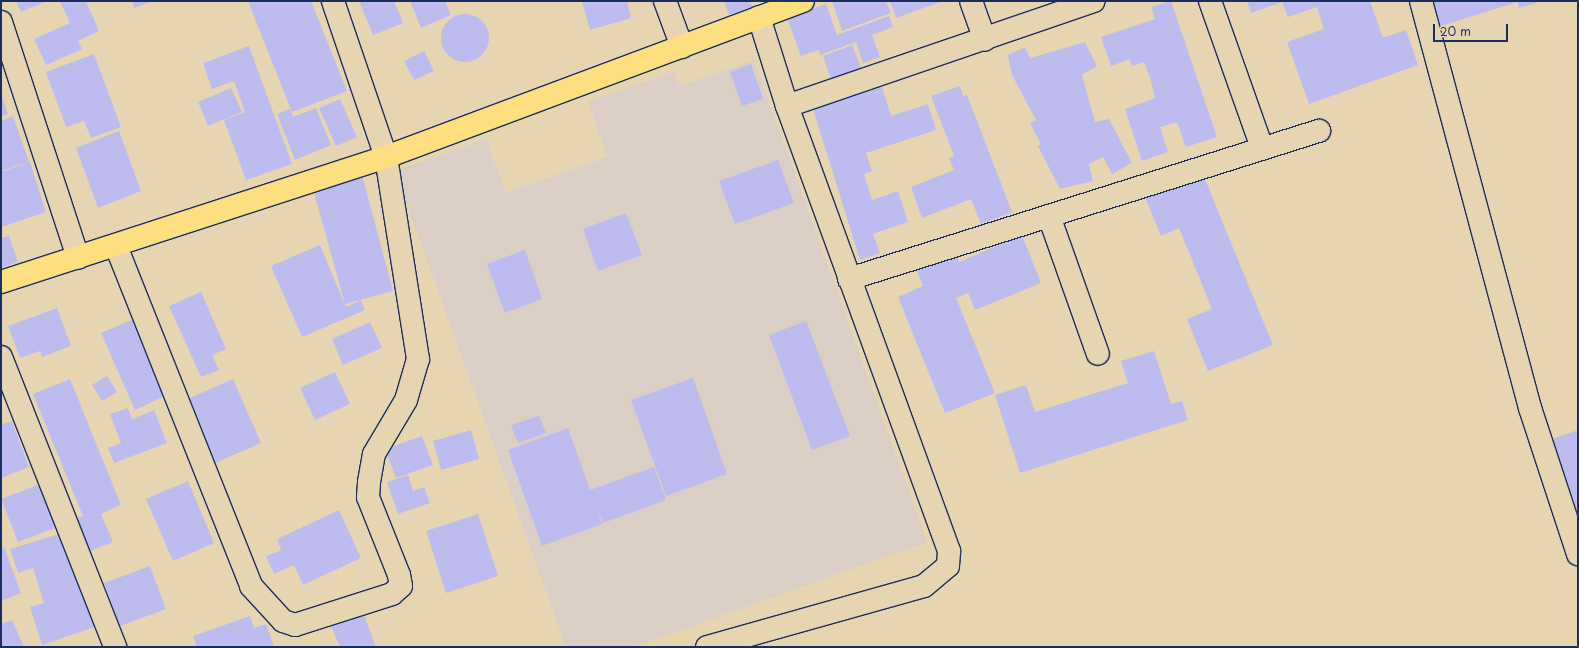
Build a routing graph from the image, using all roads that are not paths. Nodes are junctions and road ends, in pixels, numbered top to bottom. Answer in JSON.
{"nodes":[{"id":1,"x":333,"y":1,"type":"edge"},
{"id":2,"x":665,"y":1,"type":"edge"},
{"id":3,"x":803,"y":1,"type":"edge"},
{"id":4,"x":971,"y":1,"type":"edge"},
{"id":5,"x":1094,"y":1,"type":"edge"},
{"id":6,"x":1210,"y":1,"type":"edge"},
{"id":7,"x":1421,"y":1,"type":"edge"},
{"id":8,"x":759,"y":17,"type":"junction"},
{"id":9,"x":1,"y":22,"type":"edge"},
{"id":10,"x":985,"y":40,"type":"junction"},
{"id":11,"x":682,"y":47,"type":"junction"},
{"id":12,"x":787,"y":106,"type":"junction"},
{"id":13,"x":1319,"y":131,"type":"dead end"},
{"id":14,"x":1262,"y":148,"type":"junction"},
{"id":15,"x":386,"y":157,"type":"junction"},
{"id":16,"x":1049,"y":216,"type":"junction"},
{"id":17,"x":116,"y":246,"type":"junction"},
{"id":18,"x":78,"y":258,"type":"junction"},
{"id":19,"x":849,"y":279,"type":"junction"},
{"id":20,"x":1,"y":282,"type":"edge"},
{"id":21,"x":1098,"y":354,"type":"dead end"},
{"id":22,"x":1,"y":357,"type":"edge"},
{"id":23,"x":1578,"y":554,"type":"edge"},
{"id":24,"x":115,"y":647,"type":"edge"},
{"id":25,"x":707,"y":647,"type":"edge"}],
"edges":[{"from":1,"to":15,"type":"street"},
{"from":2,"to":11,"type":"street"},
{"from":3,"to":8,"type":"main road"},
{"from":4,"to":10,"type":"street"},
{"from":5,"to":10,"type":"street"},
{"from":6,"to":14,"type":"street"},
{"from":7,"to":23,"type":"street"},
{"from":8,"to":11,"type":"main road"},
{"from":8,"to":12,"type":"street"},
{"from":9,"to":18,"type":"street"},
{"from":10,"to":12,"type":"street"},
{"from":11,"to":15,"type":"main road"},
{"from":12,"to":19,"type":"street"},
{"from":13,"to":14,"type":"street"},
{"from":14,"to":16,"type":"street"},
{"from":15,"to":17,"type":"main road"},
{"from":15,"to":17,"type":"street"},
{"from":16,"to":19,"type":"street"},
{"from":16,"to":21,"type":"street"},
{"from":17,"to":18,"type":"main road"},
{"from":18,"to":20,"type":"main road"},
{"from":19,"to":25,"type":"street"},
{"from":22,"to":24,"type":"street"}]}
